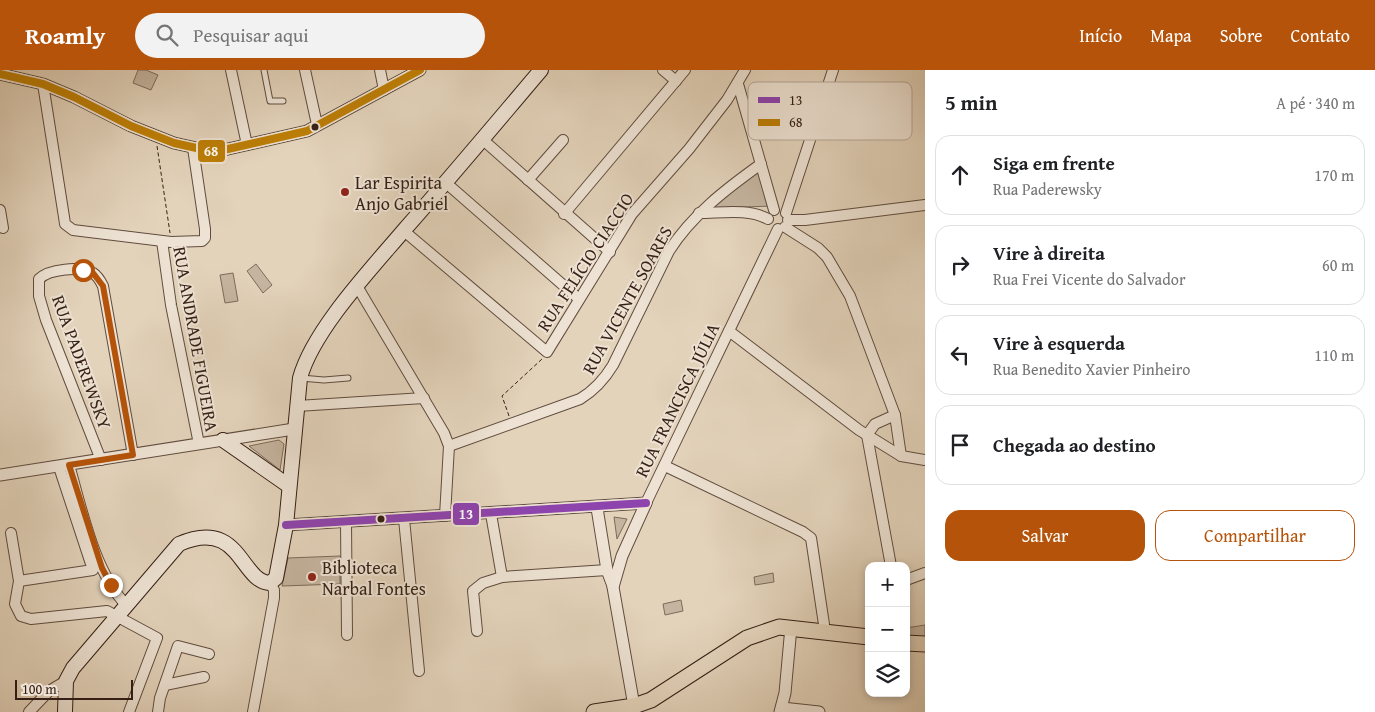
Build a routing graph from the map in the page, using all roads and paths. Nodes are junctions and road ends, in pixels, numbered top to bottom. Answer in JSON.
{"nodes":[{"id":1,"x":231,"y":70,"type":"edge"},
{"id":2,"x":264,"y":70,"type":"edge"},
{"id":3,"x":305,"y":70,"type":"edge"},
{"id":4,"x":380,"y":70,"type":"edge"},
{"id":5,"x":420,"y":70,"type":"edge"},
{"id":6,"x":541,"y":70,"type":"edge"},
{"id":7,"x":663,"y":70,"type":"edge"},
{"id":8,"x":685,"y":70,"type":"edge"},
{"id":9,"x":745,"y":70,"type":"edge"},
{"id":10,"x":833,"y":70,"type":"edge"},
{"id":11,"x":0,"y":74,"type":"edge"},
{"id":12,"x":676,"y":81,"type":"junction"},
{"id":13,"x":829,"y":82,"type":"edge"},
{"id":14,"x":43,"y":84,"type":"junction"},
{"id":15,"x":738,"y":84,"type":"junction"},
{"id":16,"x":384,"y":90,"type":"junction"},
{"id":17,"x":283,"y":101,"type":"dead end"},
{"id":18,"x":748,"y":119,"type":"edge"},
{"id":19,"x":316,"y":120,"type":"dead end"},
{"id":20,"x":155,"y":135,"type":"junction"},
{"id":21,"x":482,"y":139,"type":"junction"},
{"id":22,"x":563,"y":140,"type":"dead end"},
{"id":23,"x":754,"y":140,"type":"edge"},
{"id":24,"x":810,"y":140,"type":"edge"},
{"id":25,"x":248,"y":145,"type":"junction"},
{"id":26,"x":193,"y":148,"type":"junction"},
{"id":27,"x":761,"y":164,"type":"junction"},
{"id":28,"x":528,"y":180,"type":"junction"},
{"id":29,"x":445,"y":182,"type":"junction"},
{"id":30,"x":925,"y":206,"type":"edge"},
{"id":31,"x":0,"y":210,"type":"edge"},
{"id":32,"x":699,"y":213,"type":"junction"},
{"id":33,"x":564,"y":214,"type":"junction"},
{"id":34,"x":771,"y":215,"type":"junction"},
{"id":35,"x":784,"y":222,"type":"junction"},
{"id":36,"x":3,"y":228,"type":"dead end"},
{"id":37,"x":404,"y":231,"type":"junction"},
{"id":38,"x":166,"y":241,"type":"junction"},
{"id":39,"x":610,"y":252,"type":"junction"},
{"id":40,"x":357,"y":286,"type":"junction"},
{"id":41,"x":579,"y":299,"type":"junction"},
{"id":42,"x":729,"y":331,"type":"junction"},
{"id":43,"x":547,"y":352,"type":"junction"},
{"id":44,"x":300,"y":378,"type":"junction"},
{"id":45,"x":348,"y":378,"type":"dead end"},
{"id":46,"x":424,"y":398,"type":"junction"},
{"id":47,"x":297,"y":406,"type":"junction"},
{"id":48,"x":895,"y":415,"type":"junction"},
{"id":49,"x":512,"y":424,"type":"junction"},
{"id":50,"x":294,"y":429,"type":"junction"},
{"id":51,"x":867,"y":435,"type":"junction"},
{"id":52,"x":223,"y":440,"type":"junction"},
{"id":53,"x":199,"y":444,"type":"junction"},
{"id":54,"x":449,"y":446,"type":"junction"},
{"id":55,"x":133,"y":455,"type":"junction"},
{"id":56,"x":901,"y":456,"type":"junction"},
{"id":57,"x":101,"y":460,"type":"junction"},
{"id":58,"x":925,"y":460,"type":"edge"},
{"id":59,"x":64,"y":466,"type":"junction"},
{"id":60,"x":665,"y":466,"type":"junction"},
{"id":61,"x":1,"y":472,"type":"edge"},
{"id":62,"x":289,"y":486,"type":"junction"},
{"id":63,"x":646,"y":503,"type":"junction"},
{"id":64,"x":597,"y":508,"type":"junction"},
{"id":65,"x":491,"y":514,"type":"junction"},
{"id":66,"x":445,"y":516,"type":"junction"},
{"id":67,"x":404,"y":519,"type":"junction"},
{"id":68,"x":346,"y":522,"type":"junction"},
{"id":69,"x":286,"y":526,"type":"junction"},
{"id":70,"x":11,"y":533,"type":"dead end"},
{"id":71,"x":604,"y":554,"type":"junction"},
{"id":72,"x":622,"y":556,"type":"junction"},
{"id":73,"x":890,"y":562,"type":"edge"},
{"id":74,"x":607,"y":570,"type":"junction"},
{"id":75,"x":925,"y":573,"type":"edge"},
{"id":76,"x":502,"y":577,"type":"junction"},
{"id":77,"x":910,"y":579,"type":"edge"},
{"id":78,"x":19,"y":581,"type":"junction"},
{"id":79,"x":270,"y":583,"type":"junction"},
{"id":80,"x":613,"y":587,"type":"junction"},
{"id":81,"x":122,"y":611,"type":"junction"},
{"id":82,"x":791,"y":627,"type":"junction"},
{"id":83,"x":477,"y":631,"type":"dead end"},
{"id":84,"x":825,"y":631,"type":"junction"},
{"id":85,"x":347,"y":635,"type":"dead end"},
{"id":86,"x":865,"y":636,"type":"edge"},
{"id":87,"x":209,"y":654,"type":"dead end"},
{"id":88,"x":419,"y":671,"type":"dead end"},
{"id":89,"x":204,"y":677,"type":"dead end"},
{"id":90,"x":66,"y":681,"type":"junction"},
{"id":91,"x":165,"y":685,"type":"junction"},
{"id":92,"x":634,"y":706,"type":"junction"},
{"id":93,"x":781,"y":710,"type":"edge"},
{"id":94,"x":28,"y":712,"type":"edge"},
{"id":95,"x":65,"y":712,"type":"edge"},
{"id":96,"x":129,"y":712,"type":"edge"},
{"id":97,"x":158,"y":712,"type":"edge"},
{"id":98,"x":253,"y":712,"type":"edge"},
{"id":99,"x":594,"y":712,"type":"edge"},
{"id":100,"x":818,"y":712,"type":"edge"}],
"edges":[{"from":1,"to":25,"type":"street"},
{"from":2,"to":17,"type":"lane"},
{"from":3,"to":19,"type":"street"},
{"from":4,"to":16,"type":"street"},
{"from":5,"to":16,"type":"street"},
{"from":6,"to":21,"type":"main road"},
{"from":7,"to":12,"type":"street"},
{"from":8,"to":12,"type":"street"},
{"from":9,"to":15,"type":"street","name":"RUA FELÍCIO CIACCIO"},
{"from":10,"to":13,"type":"street","name":"RUA FRANCISCA JÚLIA"},
{"from":11,"to":14,"type":"street"},
{"from":12,"to":33,"type":"street"},
{"from":14,"to":20,"type":"street"},
{"from":14,"to":38,"type":"street"},
{"from":15,"to":18,"type":"street"},
{"from":15,"to":39,"type":"street","name":"RUA FELÍCIO CIACCIO"},
{"from":16,"to":25,"type":"street"},
{"from":20,"to":26,"type":"street"},
{"from":20,"to":38,"type":"path"},
{"from":21,"to":28,"type":"street"},
{"from":21,"to":29,"type":"main road"},
{"from":22,"to":28,"type":"street"},
{"from":23,"to":27,"type":"street"},
{"from":24,"to":35,"type":"street","name":"RUA FRANCISCA JÚLIA"},
{"from":25,"to":26,"type":"street"},
{"from":26,"to":38,"type":"street"},
{"from":27,"to":32,"type":"street","name":"RUA VICENTE SOARES"},
{"from":27,"to":34,"type":"street"},
{"from":28,"to":33,"type":"street"},
{"from":29,"to":37,"type":"main road"},
{"from":29,"to":41,"type":"street"},
{"from":30,"to":35,"type":"street"},
{"from":31,"to":36,"type":"street"},
{"from":32,"to":34,"type":"street"},
{"from":32,"to":49,"type":"street","name":"RUA VICENTE SOARES"},
{"from":33,"to":39,"type":"street"},
{"from":34,"to":35,"type":"street"},
{"from":34,"to":35,"type":"street"},
{"from":35,"to":42,"type":"street","name":"RUA FRANCISCA JÚLIA"},
{"from":35,"to":48,"type":"street"},
{"from":37,"to":40,"type":"main road"},
{"from":37,"to":43,"type":"street"},
{"from":38,"to":53,"type":"street","name":"RUA ANDRADE FIGUEIRA"},
{"from":39,"to":41,"type":"street","name":"RUA FELÍCIO CIACCIO"},
{"from":40,"to":44,"type":"main road"},
{"from":40,"to":46,"type":"street"},
{"from":41,"to":43,"type":"street","name":"RUA FELÍCIO CIACCIO"},
{"from":42,"to":51,"type":"street"},
{"from":42,"to":60,"type":"street","name":"RUA FRANCISCA JÚLIA"},
{"from":43,"to":49,"type":"path","name":"RUA FELÍCIO CIACCIO"},
{"from":44,"to":45,"type":"lane"},
{"from":44,"to":47,"type":"main road"},
{"from":46,"to":47,"type":"street"},
{"from":46,"to":54,"type":"street"},
{"from":47,"to":50,"type":"main road"},
{"from":48,"to":51,"type":"street"},
{"from":48,"to":56,"type":"street"},
{"from":49,"to":54,"type":"street","name":"RUA VICENTE SOARES"},
{"from":50,"to":52,"type":"street"},
{"from":50,"to":62,"type":"main road"},
{"from":51,"to":56,"type":"street"},
{"from":51,"to":73,"type":"street"},
{"from":52,"to":53,"type":"street"},
{"from":52,"to":62,"type":"main road"},
{"from":53,"to":55,"type":"street"},
{"from":54,"to":66,"type":"street"},
{"from":55,"to":57,"type":"street"},
{"from":55,"to":57,"type":"street","name":"RUA PADEREWSKY"},
{"from":56,"to":58,"type":"street"},
{"from":57,"to":59,"type":"street"},
{"from":59,"to":61,"type":"street"},
{"from":59,"to":78,"type":"street"},
{"from":59,"to":81,"type":"street"},
{"from":60,"to":63,"type":"street","name":"RUA FRANCISCA JÚLIA"},
{"from":60,"to":84,"type":"street"},
{"from":62,"to":69,"type":"main road"},
{"from":63,"to":64,"type":"street"},
{"from":63,"to":72,"type":"street","name":"RUA FRANCISCA JÚLIA"},
{"from":64,"to":65,"type":"street"},
{"from":64,"to":71,"type":"street"},
{"from":65,"to":66,"type":"street"},
{"from":65,"to":76,"type":"street"},
{"from":66,"to":67,"type":"street"},
{"from":67,"to":68,"type":"street"},
{"from":67,"to":88,"type":"street"},
{"from":68,"to":69,"type":"street"},
{"from":68,"to":85,"type":"street"},
{"from":69,"to":79,"type":"main road"},
{"from":70,"to":78,"type":"street"},
{"from":71,"to":72,"type":"street"},
{"from":71,"to":74,"type":"street"},
{"from":72,"to":80,"type":"street","name":"RUA FRANCISCA JÚLIA"},
{"from":74,"to":76,"type":"street"},
{"from":74,"to":80,"type":"street"},
{"from":75,"to":77,"type":"street"},
{"from":76,"to":83,"type":"street"},
{"from":78,"to":81,"type":"street"},
{"from":79,"to":81,"type":"main road"},
{"from":79,"to":98,"type":"street"},
{"from":80,"to":92,"type":"street","name":"RUA FRANCISCA JÚLIA"},
{"from":81,"to":90,"type":"main road"},
{"from":81,"to":96,"type":"street"},
{"from":82,"to":84,"type":"main road"},
{"from":82,"to":92,"type":"main road"},
{"from":82,"to":93,"type":"street"},
{"from":84,"to":86,"type":"main road"},
{"from":87,"to":91,"type":"street"},
{"from":89,"to":91,"type":"street"},
{"from":90,"to":94,"type":"street"},
{"from":90,"to":95,"type":"main road"},
{"from":91,"to":97,"type":"street"},
{"from":92,"to":99,"type":"main road"},
{"from":93,"to":100,"type":"street"}]}
